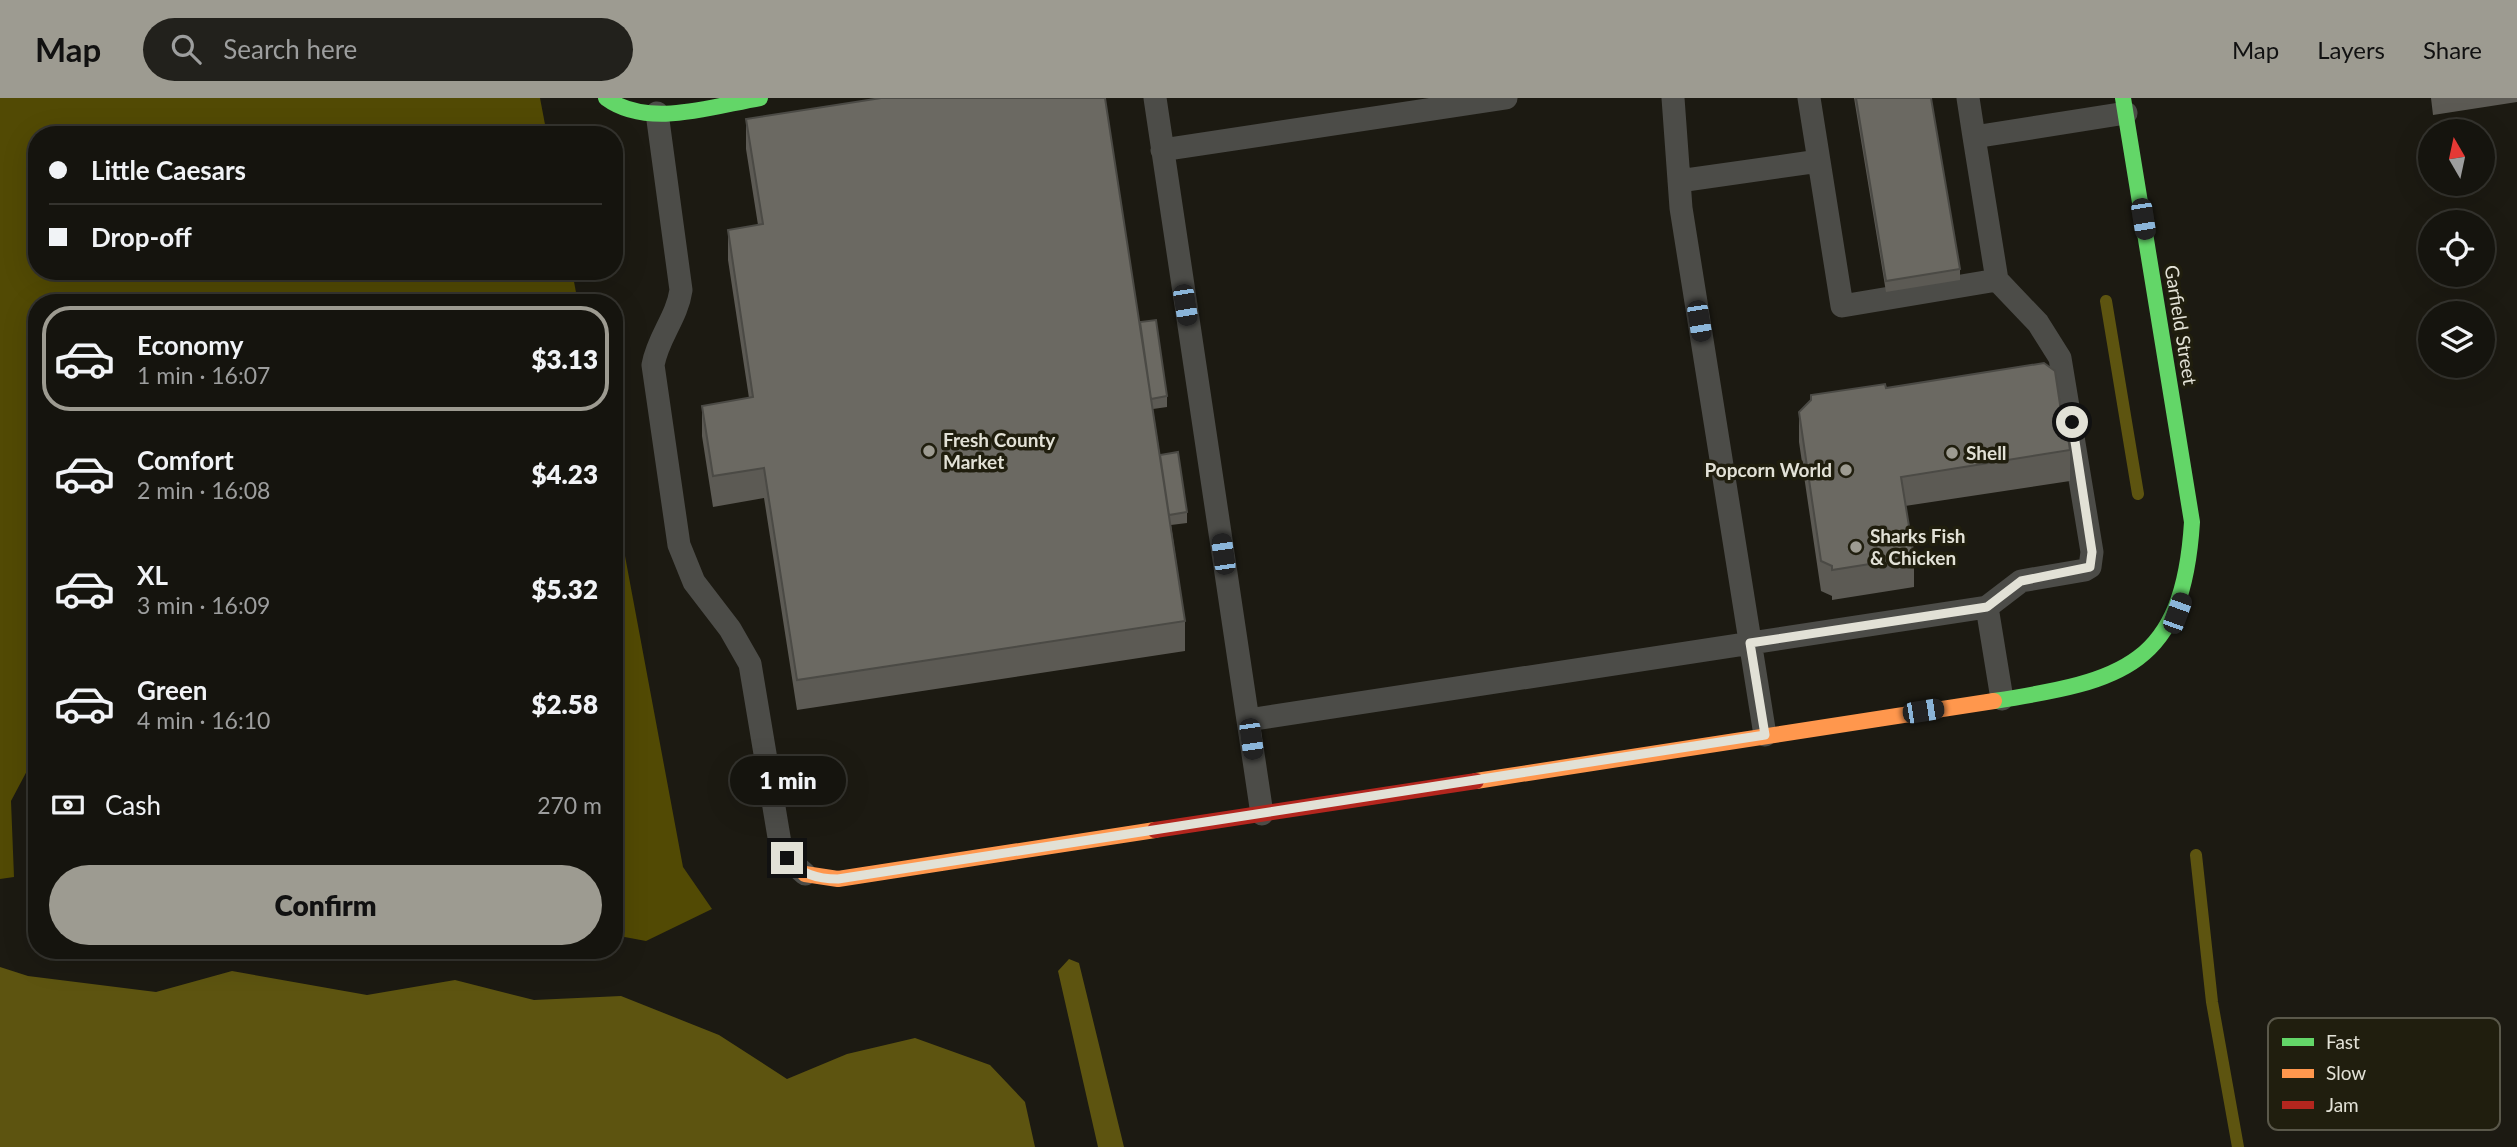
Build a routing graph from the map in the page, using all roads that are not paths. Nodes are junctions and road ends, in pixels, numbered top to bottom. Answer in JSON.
{"nodes":[{"id":1,"x":606,"y":98,"type":"edge"},
{"id":2,"x":760,"y":98,"type":"edge"},
{"id":3,"x":1155,"y":98,"type":"edge"},
{"id":4,"x":1506,"y":98,"type":"edge"},
{"id":5,"x":1673,"y":98,"type":"edge"},
{"id":6,"x":1809,"y":98,"type":"edge"},
{"id":7,"x":1968,"y":98,"type":"edge"},
{"id":8,"x":2124,"y":106,"type":"edge"},
{"id":9,"x":657,"y":113,"type":"junction"},
{"id":10,"x":1974,"y":137,"type":"junction"},
{"id":11,"x":1162,"y":150,"type":"junction"},
{"id":12,"x":1819,"y":161,"type":"junction"},
{"id":13,"x":1679,"y":181,"type":"junction"},
{"id":14,"x":1997,"y":280,"type":"junction"},
{"id":15,"x":1987,"y":607,"type":"junction"},
{"id":16,"x":1750,"y":643,"type":"junction"},
{"id":17,"x":2002,"y":699,"type":"junction"},
{"id":18,"x":1248,"y":720,"type":"junction"},
{"id":19,"x":1765,"y":735,"type":"junction"},
{"id":20,"x":1262,"y":814,"type":"junction"},
{"id":21,"x":805,"y":874,"type":"joint"}],
"edges":[{"from":1,"to":9,"type":"street"},
{"from":2,"to":9,"type":"street"},
{"from":3,"to":11,"type":"lane"},
{"from":4,"to":11,"type":"lane"},
{"from":5,"to":13,"type":"lane"},
{"from":6,"to":12,"type":"lane"},
{"from":7,"to":10,"type":"lane"},
{"from":8,"to":10,"type":"lane"},
{"from":8,"to":17,"type":"street","name":"Garfield Street"},
{"from":9,"to":21,"type":"lane"},
{"from":10,"to":14,"type":"lane"},
{"from":11,"to":18,"type":"lane"},
{"from":12,"to":13,"type":"lane"},
{"from":12,"to":14,"type":"lane"},
{"from":13,"to":16,"type":"lane"},
{"from":14,"to":15,"type":"lane"},
{"from":15,"to":16,"type":"lane"},
{"from":15,"to":17,"type":"lane"},
{"from":16,"to":18,"type":"lane"},
{"from":16,"to":19,"type":"lane"},
{"from":17,"to":19,"type":"street","name":"Garfield Street"},
{"from":18,"to":20,"type":"lane"},
{"from":19,"to":20,"type":"street","name":"Garfield Street"},
{"from":20,"to":21,"type":"street","name":"Garfield Street"}]}
